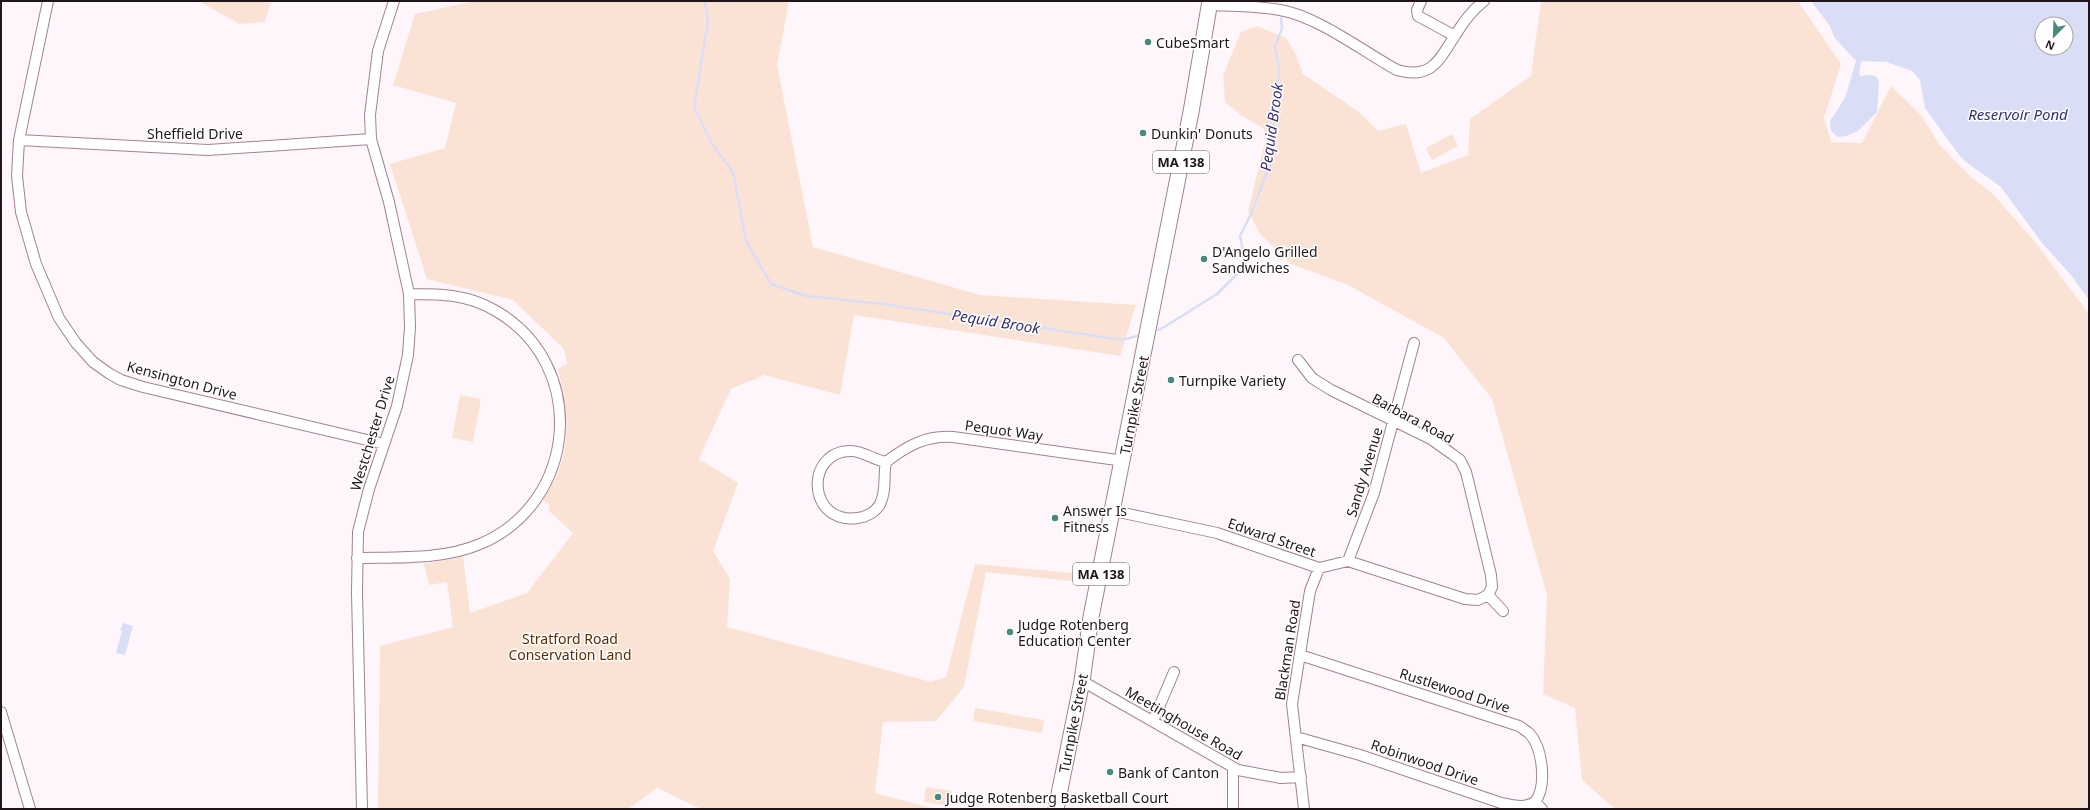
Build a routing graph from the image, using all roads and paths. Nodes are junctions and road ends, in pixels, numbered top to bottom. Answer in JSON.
{"nodes":[{"id":1,"x":48,"y":1,"type":"edge"},
{"id":2,"x":394,"y":1,"type":"edge"},
{"id":3,"x":1421,"y":1,"type":"edge"},
{"id":4,"x":1479,"y":2,"type":"edge"},
{"id":5,"x":1210,"y":3,"type":"edge"},
{"id":6,"x":1455,"y":36,"type":"junction"},
{"id":7,"x":371,"y":139,"type":"junction"},
{"id":8,"x":19,"y":140,"type":"junction"},
{"id":9,"x":409,"y":294,"type":"junction"},
{"id":10,"x":1414,"y":343,"type":"dead end"},
{"id":11,"x":1298,"y":360,"type":"dead end"},
{"id":12,"x":1393,"y":422,"type":"junction"},
{"id":13,"x":384,"y":444,"type":"junction"},
{"id":14,"x":1124,"y":461,"type":"junction"},
{"id":15,"x":886,"y":462,"type":"junction"},
{"id":16,"x":1114,"y":511,"type":"junction"},
{"id":17,"x":357,"y":558,"type":"junction"},
{"id":18,"x":1348,"y":561,"type":"junction"},
{"id":19,"x":1319,"y":568,"type":"junction"},
{"id":20,"x":1488,"y":595,"type":"junction"},
{"id":21,"x":1503,"y":612,"type":"dead end"},
{"id":22,"x":1300,"y":655,"type":"junction"},
{"id":23,"x":1174,"y":672,"type":"dead end"},
{"id":24,"x":1082,"y":681,"type":"junction"},
{"id":25,"x":1,"y":712,"type":"edge"},
{"id":26,"x":1153,"y":721,"type":"junction"},
{"id":27,"x":1296,"y":737,"type":"junction"},
{"id":28,"x":1233,"y":768,"type":"junction"},
{"id":29,"x":1301,"y":777,"type":"junction"},
{"id":30,"x":1538,"y":806,"type":"edge"},
{"id":31,"x":30,"y":809,"type":"edge"},
{"id":32,"x":362,"y":809,"type":"edge"},
{"id":33,"x":1056,"y":809,"type":"edge"},
{"id":34,"x":1233,"y":809,"type":"edge"},
{"id":35,"x":1304,"y":809,"type":"edge"}],
"edges":[{"from":1,"to":8,"type":"street","name":"Kensington Drive"},
{"from":2,"to":7,"type":"street","name":"Westchester Drive"},
{"from":3,"to":6,"type":"street"},
{"from":4,"to":6,"type":"street"},
{"from":5,"to":6,"type":"street"},
{"from":5,"to":14,"type":"main road","name":"Turnpike Street","number":"MA 138"},
{"from":7,"to":8,"type":"street","name":"Sheffield Drive"},
{"from":7,"to":9,"type":"street","name":"Westchester Drive"},
{"from":8,"to":13,"type":"street","name":"Kensington Drive"},
{"from":9,"to":13,"type":"street","name":"Westchester Drive"},
{"from":9,"to":17,"type":"street"},
{"from":10,"to":12,"type":"street","name":"Sandy Avenue"},
{"from":11,"to":12,"type":"street","name":"Barbara Road"},
{"from":12,"to":18,"type":"street","name":"Sandy Avenue"},
{"from":12,"to":20,"type":"street","name":"Barbara Road"},
{"from":13,"to":17,"type":"street","name":"Westchester Drive"},
{"from":14,"to":15,"type":"street","name":"Pequot Way"},
{"from":14,"to":16,"type":"main road","name":"Turnpike Street","number":"MA 138"},
{"from":15,"to":15,"type":"street"},
{"from":16,"to":19,"type":"street","name":"Edward Street"},
{"from":16,"to":24,"type":"main road","name":"Turnpike Street","number":"MA 138"},
{"from":17,"to":32,"type":"street","name":"Westchester Drive"},
{"from":18,"to":19,"type":"street","name":"Edward Street"},
{"from":18,"to":20,"type":"street"},
{"from":19,"to":22,"type":"street","name":"Blackman Road"},
{"from":20,"to":21,"type":"street"},
{"from":22,"to":27,"type":"street","name":"Blackman Road"},
{"from":22,"to":30,"type":"street","name":"Rustlewood Drive"},
{"from":23,"to":26,"type":"street"},
{"from":24,"to":26,"type":"street","name":"Meetinghouse Road"},
{"from":24,"to":33,"type":"main road","name":"Turnpike Street","number":"MA 138"},
{"from":25,"to":31,"type":"street"},
{"from":26,"to":28,"type":"street","name":"Meetinghouse Road"},
{"from":27,"to":29,"type":"street","name":"Blackman Road"},
{"from":27,"to":30,"type":"street","name":"Robinwood Drive"},
{"from":28,"to":29,"type":"street","name":"Meetinghouse Road"},
{"from":28,"to":34,"type":"street"},
{"from":29,"to":35,"type":"street","name":"Blackman Road"}]}
